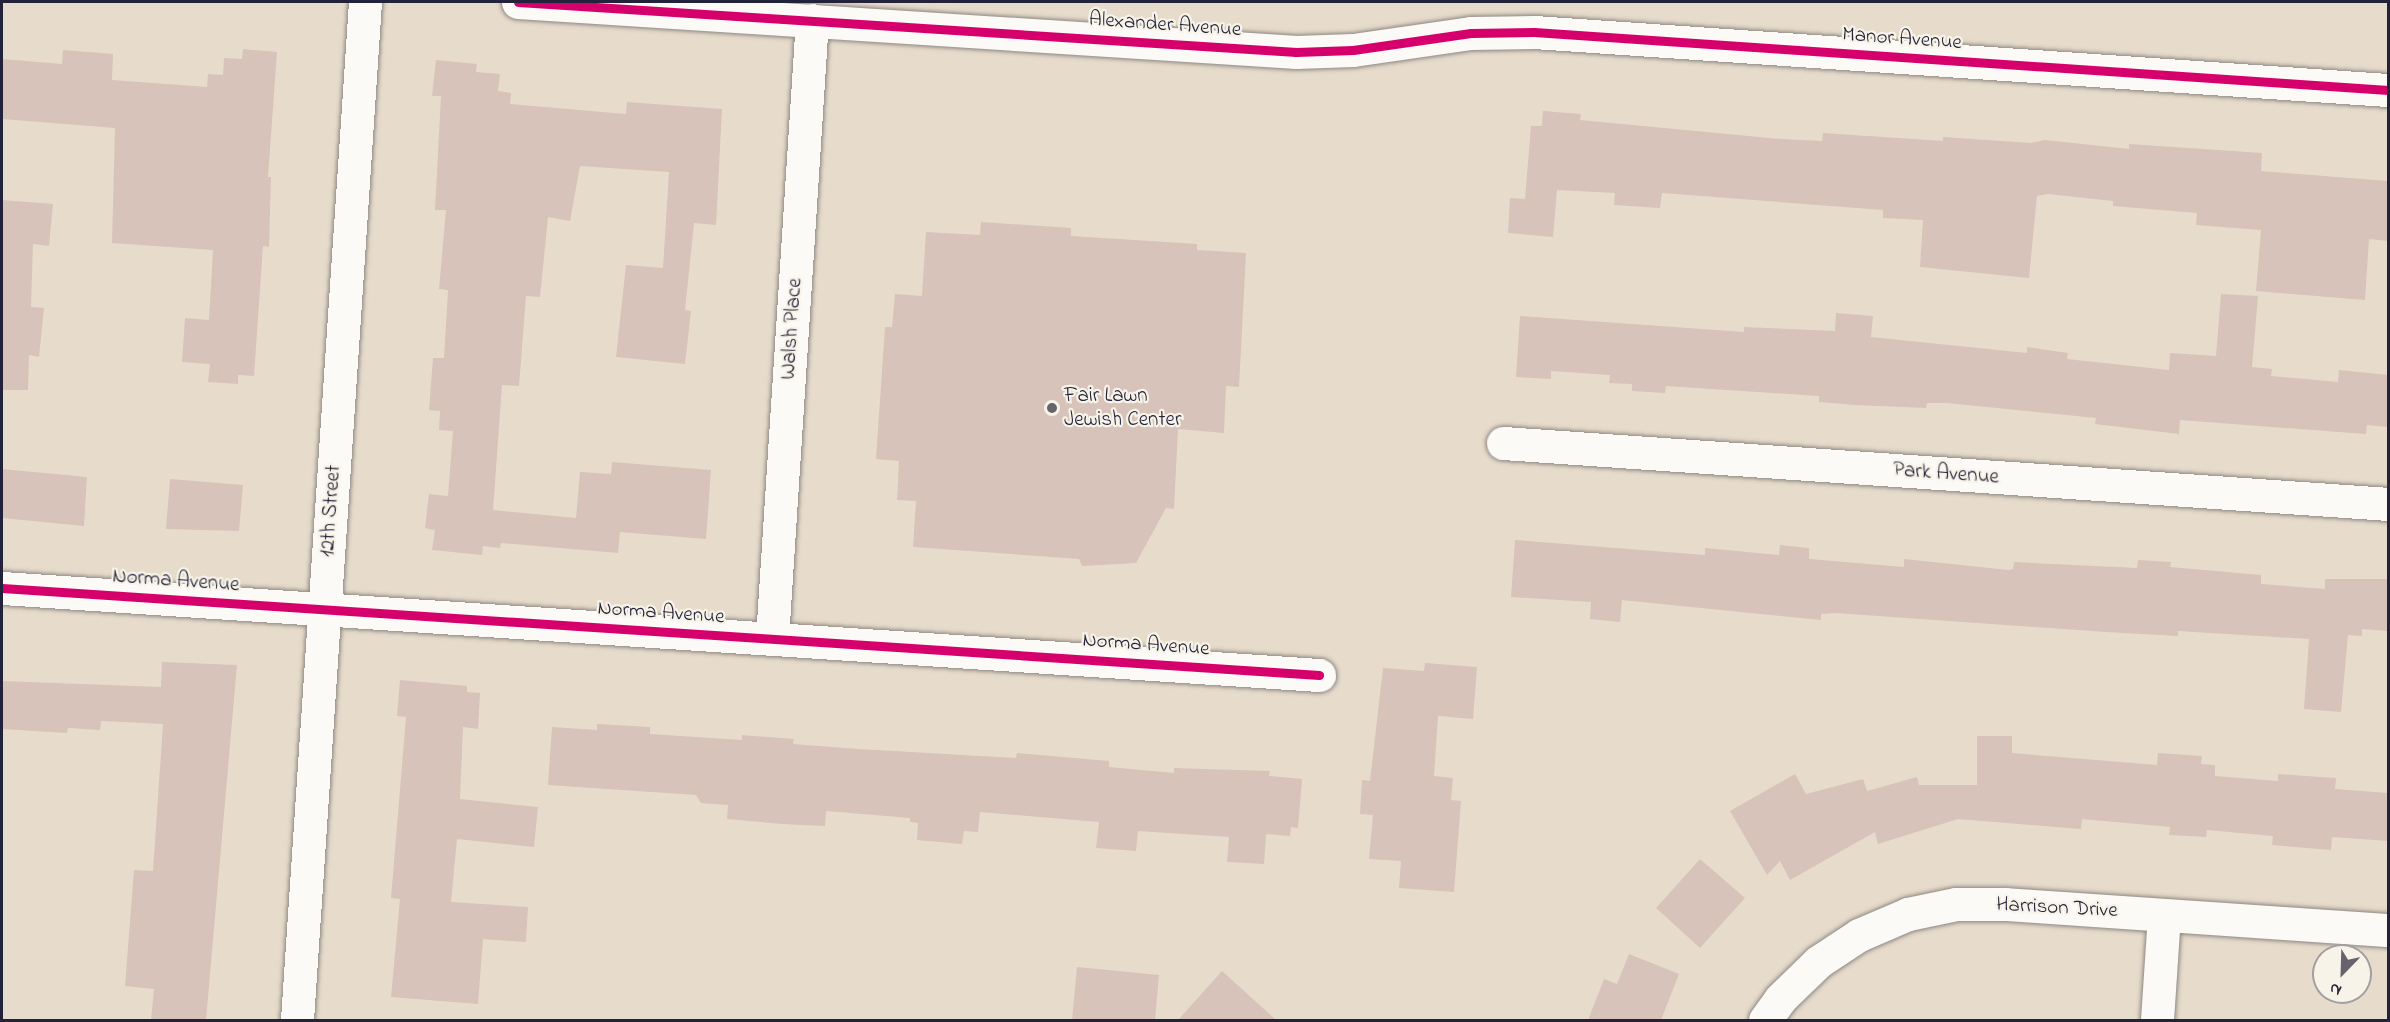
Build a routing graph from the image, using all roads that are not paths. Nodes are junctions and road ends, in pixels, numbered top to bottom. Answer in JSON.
{"nodes":[{"id":1,"x":365,"y":2,"type":"edge"},
{"id":2,"x":518,"y":2,"type":"edge"},
{"id":3,"x":812,"y":20,"type":"junction"},
{"id":4,"x":1413,"y":40,"type":"joint"},
{"id":5,"x":2388,"y":90,"type":"edge"},
{"id":6,"x":1503,"y":443,"type":"dead end"},
{"id":7,"x":2388,"y":504,"type":"edge"},
{"id":8,"x":2,"y":588,"type":"edge"},
{"id":9,"x":324,"y":608,"type":"junction"},
{"id":10,"x":772,"y":638,"type":"junction"},
{"id":11,"x":1319,"y":675,"type":"dead end"},
{"id":12,"x":2164,"y":915,"type":"junction"},
{"id":13,"x":2388,"y":930,"type":"edge"},
{"id":14,"x":297,"y":1020,"type":"edge"},
{"id":15,"x":1765,"y":1020,"type":"edge"},
{"id":16,"x":2157,"y":1020,"type":"edge"}],
"edges":[{"from":1,"to":9,"type":"street","name":"12th Street"},
{"from":2,"to":3,"type":"street","name":"Alexander Avenue"},
{"from":3,"to":4,"type":"street","name":"Alexander Avenue"},
{"from":3,"to":10,"type":"street","name":"Walsh Place"},
{"from":4,"to":5,"type":"street","name":"Manor Avenue"},
{"from":6,"to":7,"type":"street","name":"Park Avenue"},
{"from":8,"to":9,"type":"street","name":"Norma Avenue"},
{"from":9,"to":10,"type":"street","name":"Norma Avenue"},
{"from":9,"to":14,"type":"street","name":"12th Street"},
{"from":10,"to":11,"type":"street","name":"Norma Avenue"},
{"from":12,"to":13,"type":"street","name":"Harrison Drive"},
{"from":12,"to":15,"type":"street","name":"Harrison Drive"},
{"from":12,"to":16,"type":"street"}]}
